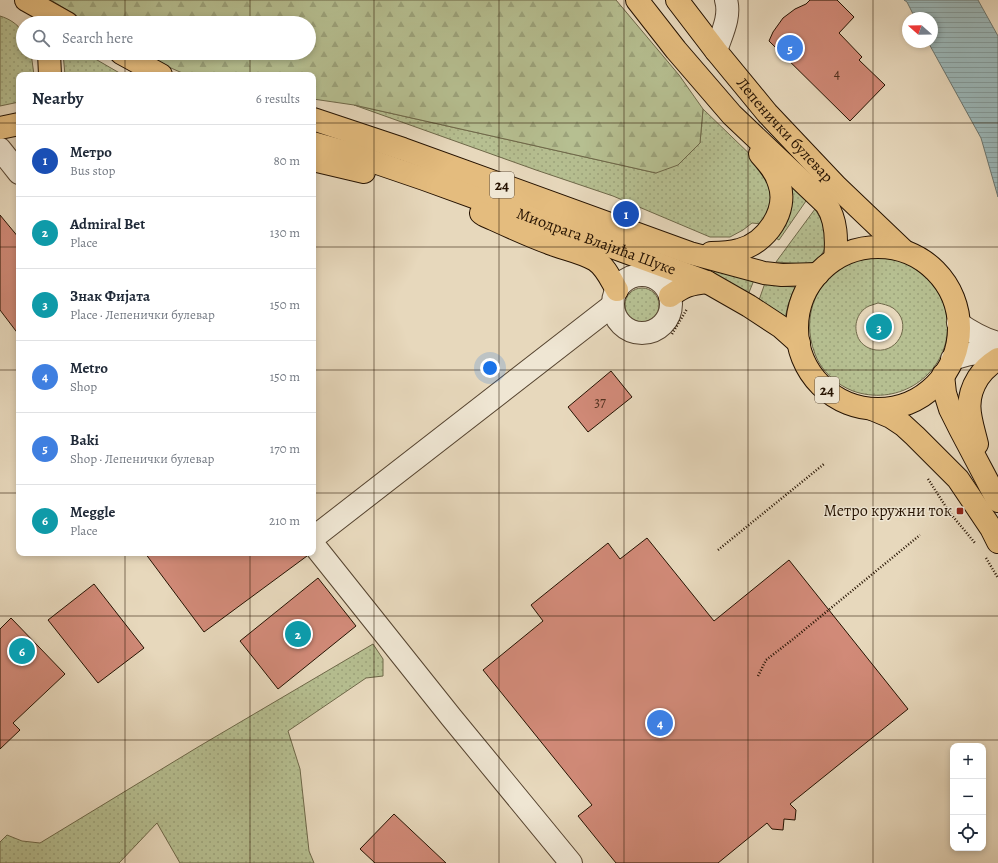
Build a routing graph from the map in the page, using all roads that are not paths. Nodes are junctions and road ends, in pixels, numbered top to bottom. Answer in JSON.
{"nodes":[{"id":1,"x":637,"y":0,"type":"edge"},
{"id":2,"x":676,"y":0,"type":"edge"},
{"id":3,"x":726,"y":0,"type":"edge"},
{"id":4,"x":28,"y":1,"type":"edge"},
{"id":5,"x":37,"y":16,"type":"edge"},
{"id":6,"x":55,"y":16,"type":"edge"},
{"id":7,"x":716,"y":51,"type":"junction"},
{"id":8,"x":49,"y":60,"type":"edge"},
{"id":9,"x":134,"y":60,"type":"edge"},
{"id":10,"x":50,"y":72,"type":"edge"},
{"id":11,"x":156,"y":72,"type":"edge"},
{"id":12,"x":732,"y":115,"type":"junction"},
{"id":13,"x":316,"y":120,"type":"edge"},
{"id":14,"x":16,"y":125,"type":"edge"},
{"id":15,"x":0,"y":128,"type":"edge"},
{"id":16,"x":316,"y":144,"type":"edge"},
{"id":17,"x":0,"y":149,"type":"edge"},
{"id":18,"x":316,"y":161,"type":"edge"},
{"id":19,"x":16,"y":169,"type":"edge"},
{"id":20,"x":424,"y":179,"type":"junction"},
{"id":21,"x":452,"y":190,"type":"junction"},
{"id":22,"x":903,"y":250,"type":"junction"},
{"id":23,"x":690,"y":253,"type":"junction"},
{"id":24,"x":835,"y":259,"type":"junction"},
{"id":25,"x":818,"y":274,"type":"junction"},
{"id":26,"x":707,"y":282,"type":"junction"},
{"id":27,"x":670,"y":296,"type":"junction"},
{"id":28,"x":615,"y":298,"type":"junction"},
{"id":29,"x":958,"y":323,"type":"junction"},
{"id":30,"x":799,"y":343,"type":"junction"},
{"id":31,"x":998,"y":343,"type":"edge"},
{"id":32,"x":998,"y":351,"type":"edge"},
{"id":33,"x":998,"y":359,"type":"edge"},
{"id":34,"x":947,"y":367,"type":"junction"},
{"id":35,"x":871,"y":408,"type":"junction"},
{"id":36,"x":993,"y":493,"type":"edge"},
{"id":37,"x":316,"y":536,"type":"edge"},
{"id":38,"x":316,"y":548,"type":"edge"},
{"id":39,"x":987,"y":548,"type":"edge"},
{"id":40,"x":572,"y":863,"type":"edge"}],
"edges":[{"from":1,"to":12,"type":"main road","name":"Лепенички булевар"},
{"from":2,"to":7,"type":"main road","name":"Лепенички булевар","number":"24"},
{"from":3,"to":7,"type":"street"},
{"from":4,"to":5,"type":"main road"},
{"from":4,"to":6,"type":"main road"},
{"from":7,"to":22,"type":"main road","name":"Лепенички булевар","number":"24"},
{"from":8,"to":10,"type":"main road"},
{"from":9,"to":11,"type":"main road"},
{"from":12,"to":23,"type":"main road"},
{"from":12,"to":24,"type":"main road","name":"Лепенички булевар"},
{"from":13,"to":23,"type":"main road","name":"Миодрага Влајића Шуке","number":"24"},
{"from":14,"to":15,"type":"main road"},
{"from":16,"to":20,"type":"main road","name":"Миодрага Влајића Шуке","number":"24"},
{"from":17,"to":19,"type":"street"},
{"from":18,"to":20,"type":"main road"},
{"from":20,"to":21,"type":"main road","name":"Миодрага Влајића Шуке","number":"24"},
{"from":21,"to":26,"type":"main road","name":"Миодрага Влајића Шуке","number":"24"},
{"from":21,"to":28,"type":"main road"},
{"from":22,"to":24,"type":"main road","number":"24"},
{"from":22,"to":29,"type":"main road","number":"24"},
{"from":23,"to":25,"type":"main road","name":"Миодрага Влајића Шуке","number":"24"},
{"from":24,"to":25,"type":"main road","number":"24"},
{"from":25,"to":30,"type":"main road","number":"24"},
{"from":26,"to":27,"type":"main road"},
{"from":26,"to":30,"type":"main road","name":"Миодрага Влајића Шуке","number":"24"},
{"from":27,"to":28,"type":"street"},
{"from":27,"to":28,"type":"street"},
{"from":28,"to":37,"type":"street"},
{"from":29,"to":31,"type":"street"},
{"from":29,"to":34,"type":"main road","number":"24"},
{"from":30,"to":35,"type":"main road","number":"24"},
{"from":32,"to":34,"type":"street"},
{"from":33,"to":36,"type":"main road"},
{"from":34,"to":35,"type":"main road","number":"24"},
{"from":34,"to":36,"type":"main road"},
{"from":35,"to":39,"type":"main road"},
{"from":38,"to":40,"type":"street"}]}
